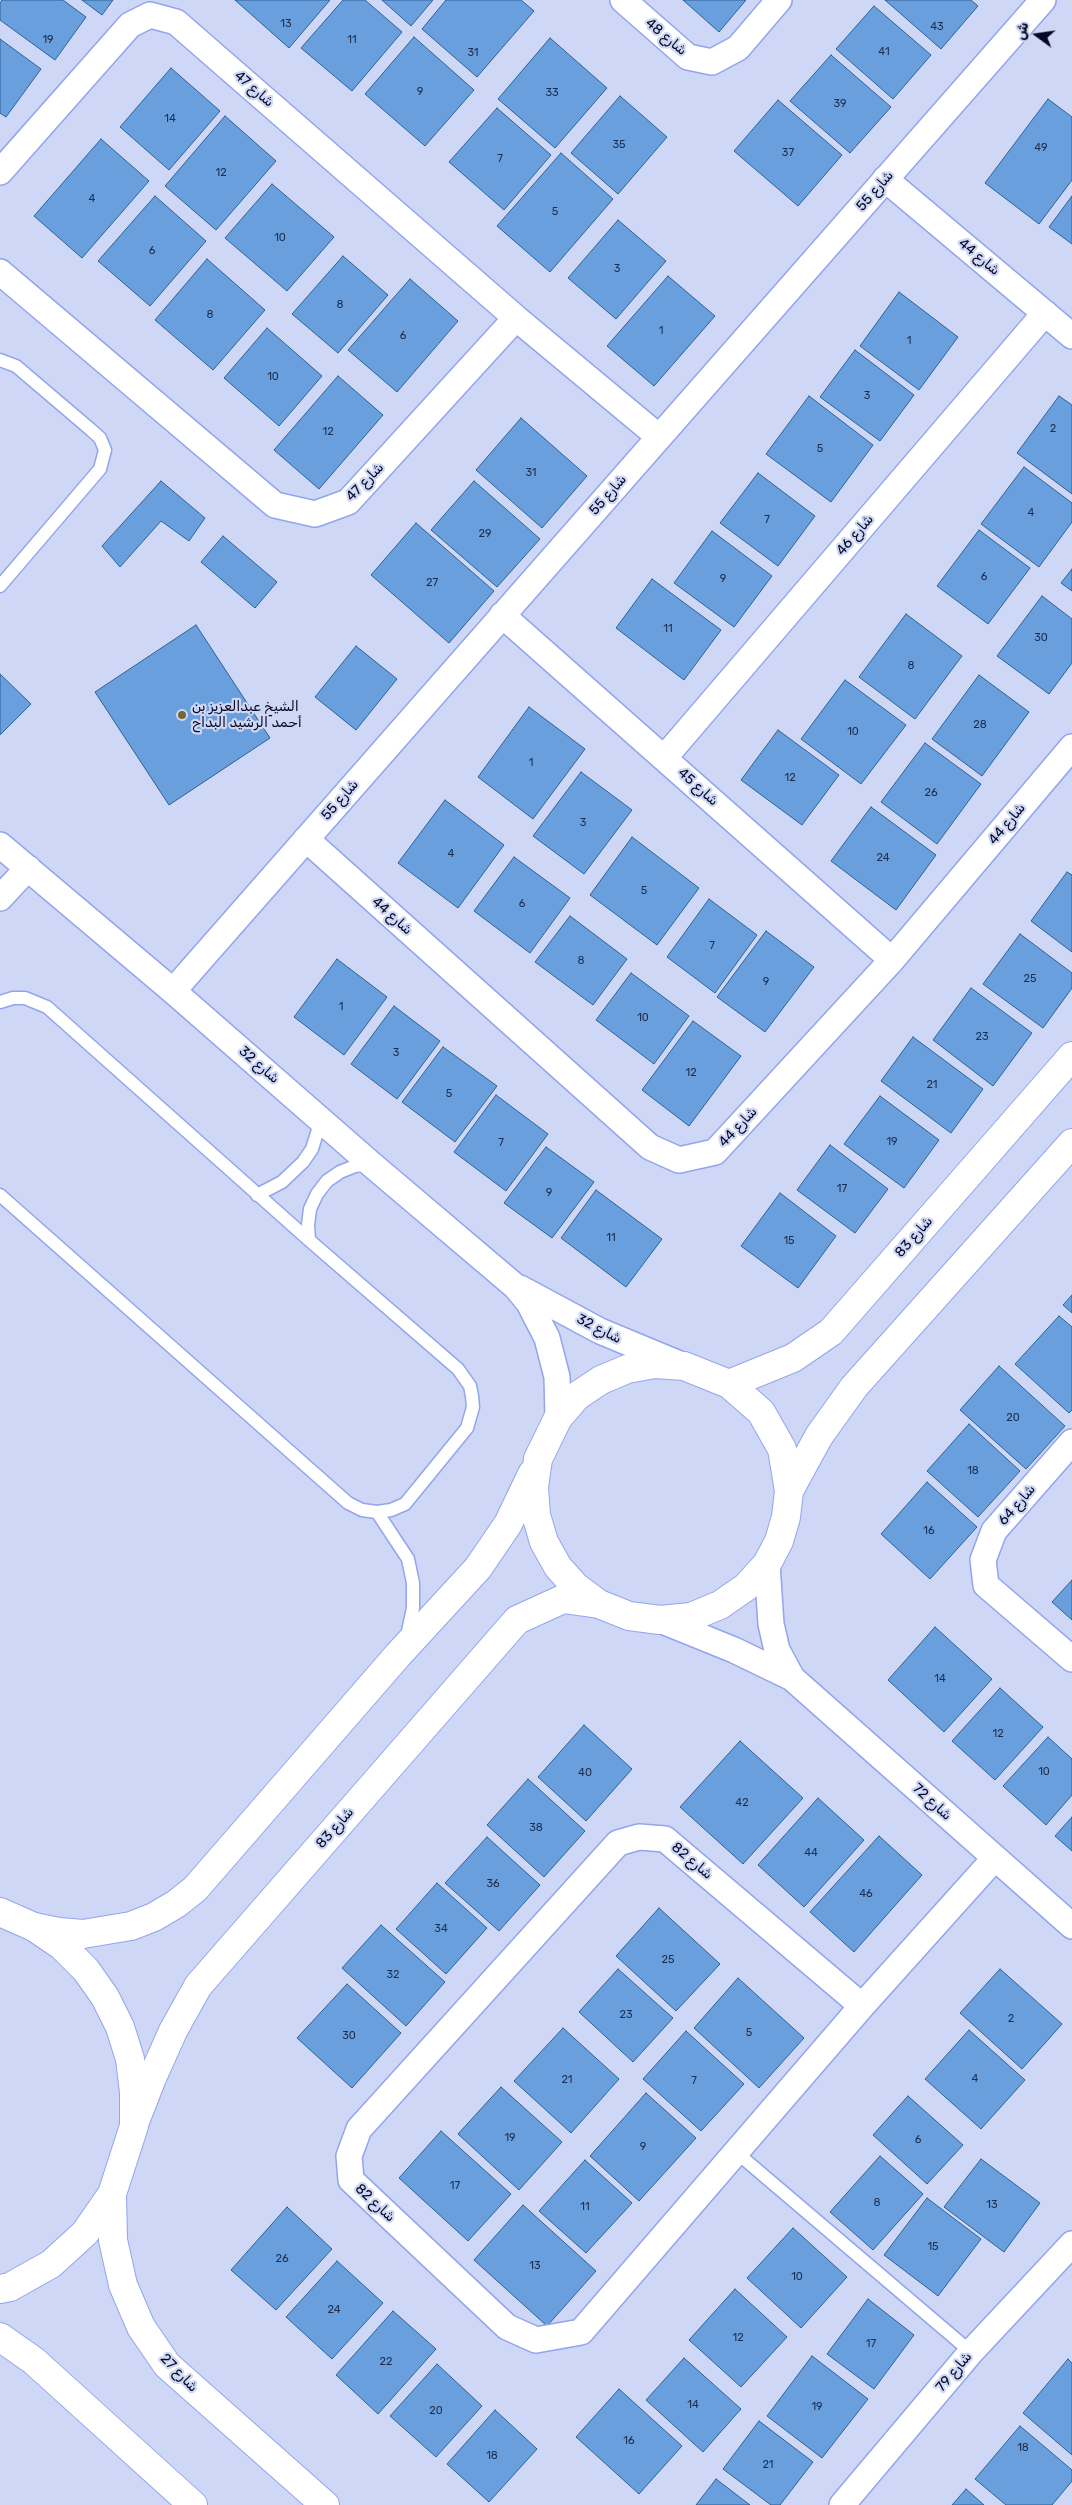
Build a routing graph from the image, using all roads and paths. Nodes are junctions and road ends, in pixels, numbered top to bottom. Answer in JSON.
{"nodes":[{"id":1,"x":623,"y":0,"type":"edge"},
{"id":2,"x":780,"y":0,"type":"edge"},
{"id":3,"x":1042,"y":0,"type":"edge"},
{"id":4,"x":0,"y":172,"type":"edge"},
{"id":5,"x":885,"y":179,"type":"junction"},
{"id":6,"x":0,"y":272,"type":"edge"},
{"id":7,"x":1045,"y":313,"type":"junction"},
{"id":8,"x":516,"y":318,"type":"junction"},
{"id":9,"x":1072,"y":336,"type":"edge"},
{"id":10,"x":0,"y":360,"type":"edge"},
{"id":11,"x":659,"y":436,"type":"junction"},
{"id":12,"x":0,"y":586,"type":"edge"},
{"id":13,"x":502,"y":615,"type":"junction"},
{"id":14,"x":1072,"y":747,"type":"edge"},
{"id":15,"x":665,"y":757,"type":"junction"},
{"id":16,"x":306,"y":839,"type":"junction"},
{"id":17,"x":0,"y":845,"type":"edge"},
{"id":18,"x":28,"y":868,"type":"junction"},
{"id":19,"x":0,"y":898,"type":"edge"},
{"id":20,"x":892,"y":960,"type":"junction"},
{"id":21,"x":173,"y":991,"type":"junction"},
{"id":22,"x":0,"y":1002,"type":"edge"},
{"id":23,"x":1072,"y":1056,"type":"edge"},
{"id":24,"x":321,"y":1120,"type":"junction"},
{"id":25,"x":1072,"y":1143,"type":"edge"},
{"id":26,"x":371,"y":1164,"type":"junction"},
{"id":27,"x":258,"y":1194,"type":"junction"},
{"id":28,"x":0,"y":1195,"type":"edge"},
{"id":29,"x":309,"y":1240,"type":"junction"},
{"id":30,"x":516,"y":1287,"type":"junction"},
{"id":31,"x":684,"y":1366,"type":"junction"},
{"id":32,"x":729,"y":1384,"type":"junction"},
{"id":33,"x":558,"y":1418,"type":"junction"},
{"id":34,"x":1072,"y":1442,"type":"edge"},
{"id":35,"x":538,"y":1459,"type":"junction"},
{"id":36,"x":789,"y":1491,"type":"junction"},
{"id":37,"x":376,"y":1512,"type":"junction"},
{"id":38,"x":767,"y":1564,"type":"junction"},
{"id":39,"x":599,"y":1604,"type":"junction"},
{"id":40,"x":660,"y":1620,"type":"junction"},
{"id":41,"x":398,"y":1655,"type":"junction"},
{"id":42,"x":1072,"y":1659,"type":"edge"},
{"id":43,"x":792,"y":1678,"type":"junction"},
{"id":44,"x":995,"y":1858,"type":"junction"},
{"id":45,"x":0,"y":1912,"type":"edge"},
{"id":46,"x":1072,"y":1926,"type":"edge"},
{"id":47,"x":34,"y":1927,"type":"junction"},
{"id":48,"x":862,"y":2006,"type":"junction"},
{"id":49,"x":134,"y":2126,"type":"junction"},
{"id":50,"x":736,"y":2152,"type":"junction"},
{"id":51,"x":112,"y":2194,"type":"junction"},
{"id":52,"x":1072,"y":2244,"type":"edge"},
{"id":53,"x":0,"y":2289,"type":"edge"},
{"id":54,"x":0,"y":2337,"type":"edge"},
{"id":55,"x":971,"y":2352,"type":"junction"},
{"id":56,"x":193,"y":2505,"type":"edge"},
{"id":57,"x":325,"y":2505,"type":"edge"},
{"id":58,"x":842,"y":2505,"type":"edge"}],
"edges":[{"from":1,"to":2,"type":"street","name":"شارع 48"},
{"from":3,"to":5,"type":"street","name":"شارع 55"},
{"from":4,"to":8,"type":"street","name":"شارع 47"},
{"from":5,"to":7,"type":"street","name":"شارع 44"},
{"from":5,"to":11,"type":"street","name":"شارع 55"},
{"from":6,"to":8,"type":"street","name":"شارع 47"},
{"from":7,"to":9,"type":"street","name":"شارع 44"},
{"from":7,"to":15,"type":"street","name":"شارع 46"},
{"from":8,"to":11,"type":"street","name":"شارع 47"},
{"from":10,"to":12,"type":"lane"},
{"from":11,"to":13,"type":"street","name":"شارع 55"},
{"from":13,"to":15,"type":"street","name":"شارع 45"},
{"from":13,"to":16,"type":"street","name":"شارع 55"},
{"from":14,"to":20,"type":"street","name":"شارع 44"},
{"from":15,"to":20,"type":"street","name":"شارع 45"},
{"from":16,"to":20,"type":"street","name":"شارع 44"},
{"from":16,"to":21,"type":"street","name":"شارع 55"},
{"from":17,"to":18,"type":"street","name":"شارع 32"},
{"from":18,"to":19,"type":"street"},
{"from":18,"to":21,"type":"street","name":"شارع 32"},
{"from":21,"to":24,"type":"street","name":"شارع 32"},
{"from":22,"to":27,"type":"lane"},
{"from":23,"to":32,"type":"street","name":"شارع 83"},
{"from":24,"to":26,"type":"street","name":"شارع 32"},
{"from":24,"to":27,"type":"lane"},
{"from":25,"to":36,"type":"street"},
{"from":26,"to":29,"type":"lane"},
{"from":26,"to":30,"type":"street","name":"شارع 32"},
{"from":27,"to":29,"type":"lane"},
{"from":28,"to":37,"type":"lane"},
{"from":29,"to":37,"type":"lane"},
{"from":30,"to":31,"type":"street","name":"شارع 32"},
{"from":30,"to":33,"type":"street","name":"شارع 32"},
{"from":31,"to":32,"type":"street"},
{"from":31,"to":33,"type":"street"},
{"from":32,"to":36,"type":"street"},
{"from":33,"to":35,"type":"street"},
{"from":34,"to":42,"type":"street","name":"شارع 64"},
{"from":35,"to":39,"type":"street"},
{"from":35,"to":41,"type":"street"},
{"from":36,"to":38,"type":"street"},
{"from":37,"to":41,"type":"lane"},
{"from":38,"to":40,"type":"street"},
{"from":38,"to":43,"type":"street","name":"شارع 72"},
{"from":39,"to":40,"type":"street"},
{"from":39,"to":49,"type":"street","name":"شارع 83"},
{"from":40,"to":43,"type":"street","name":"شارع 72"},
{"from":41,"to":47,"type":"street"},
{"from":43,"to":44,"type":"street","name":"شارع 72"},
{"from":44,"to":46,"type":"street","name":"شارع 72"},
{"from":44,"to":48,"type":"street","name":"شارع 82"},
{"from":45,"to":47,"type":"street"},
{"from":47,"to":49,"type":"street"},
{"from":48,"to":50,"type":"street","name":"شارع 82"},
{"from":48,"to":50,"type":"street","name":"شارع 82"},
{"from":49,"to":51,"type":"street","name":"شارع 83"},
{"from":50,"to":55,"type":"lane"},
{"from":51,"to":53,"type":"street"},
{"from":51,"to":57,"type":"street","name":"شارع 27"},
{"from":52,"to":55,"type":"street","name":"شارع 79"},
{"from":54,"to":56,"type":"street"},
{"from":55,"to":58,"type":"street","name":"شارع 79"}]}
